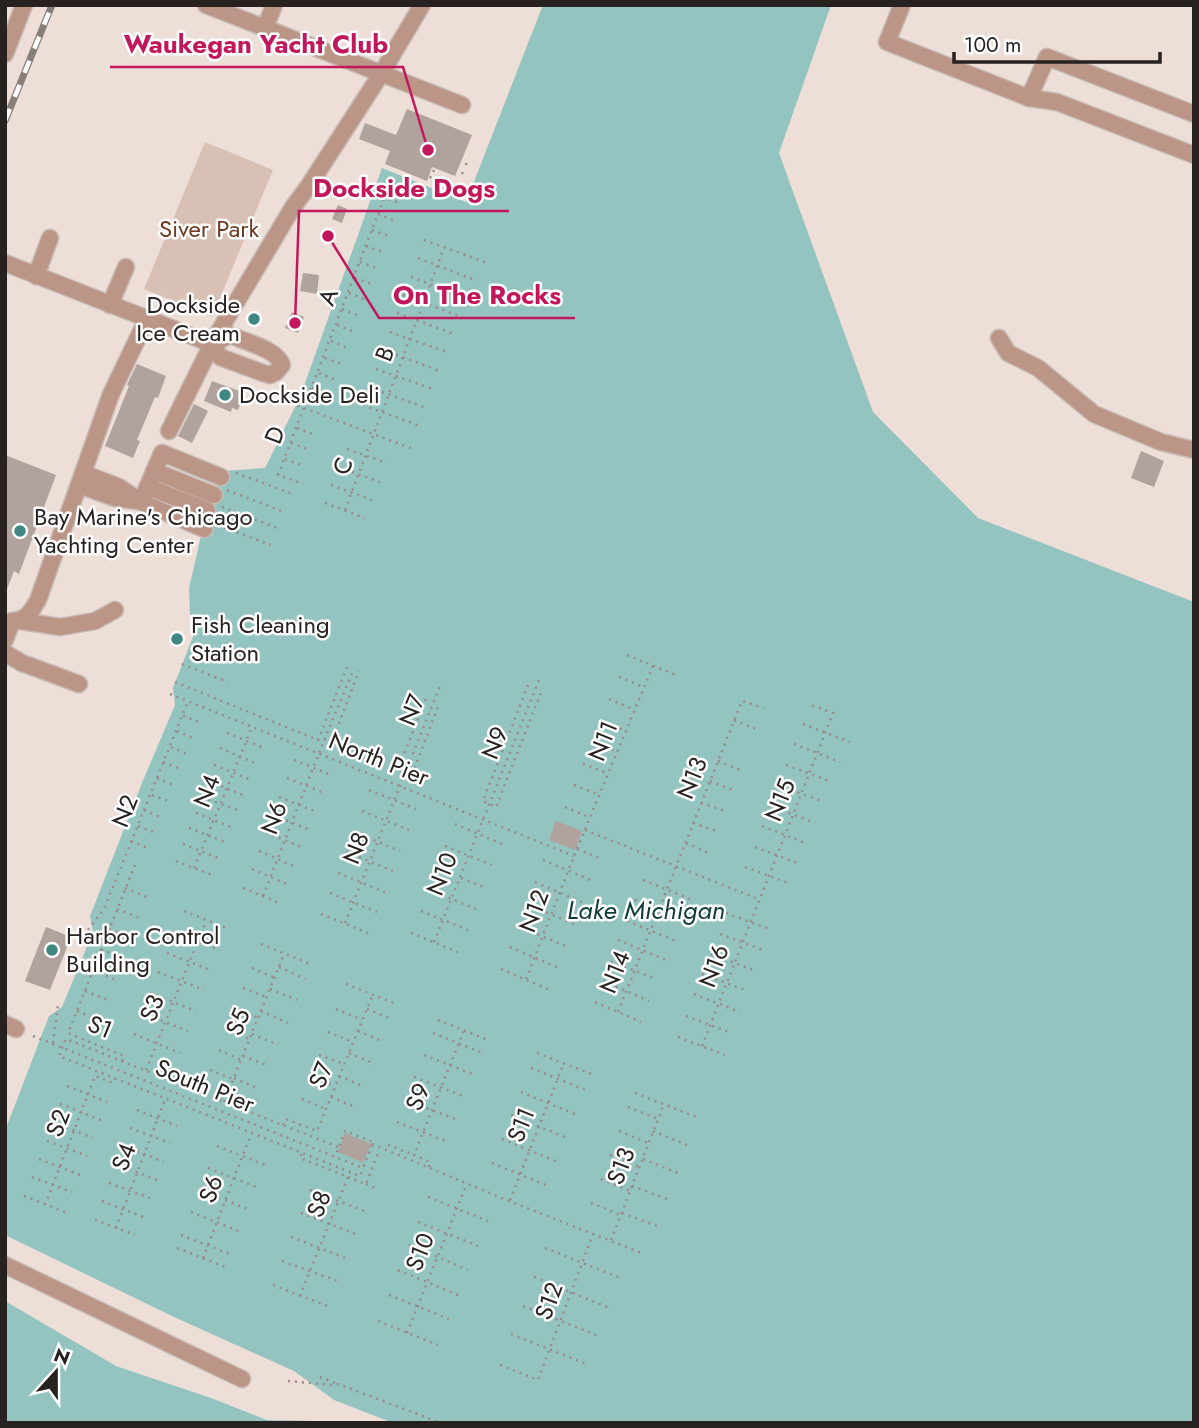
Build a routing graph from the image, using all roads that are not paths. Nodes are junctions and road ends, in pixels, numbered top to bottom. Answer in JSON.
{"nodes":[{"id":1,"x":24,"y":5,"type":"edge"},
{"id":2,"x":206,"y":5,"type":"edge"},
{"id":3,"x":274,"y":5,"type":"edge"},
{"id":4,"x":902,"y":5,"type":"edge"},
{"id":5,"x":421,"y":6,"type":"edge"},
{"id":6,"x":265,"y":28,"type":"junction"},
{"id":7,"x":5,"y":54,"type":"edge"},
{"id":8,"x":381,"y":74,"type":"junction"},
{"id":9,"x":1029,"y":98,"type":"junction"},
{"id":10,"x":462,"y":106,"type":"dead end"},
{"id":11,"x":1194,"y":114,"type":"edge"},
{"id":12,"x":1194,"y":155,"type":"edge"},
{"id":13,"x":50,"y":238,"type":"dead end"},
{"id":14,"x":5,"y":263,"type":"edge"},
{"id":15,"x":126,"y":267,"type":"dead end"},
{"id":16,"x":36,"y":276,"type":"junction"},
{"id":17,"x":110,"y":305,"type":"junction"},
{"id":18,"x":147,"y":319,"type":"junction"},
{"id":19,"x":999,"y":338,"type":"dead end"},
{"id":20,"x":212,"y":344,"type":"junction"},
{"id":21,"x":169,"y":430,"type":"dead end"},
{"id":22,"x":1194,"y":450,"type":"edge"},
{"id":23,"x":81,"y":479,"type":"junction"},
{"id":24,"x":148,"y":486,"type":"junction"},
{"id":25,"x":214,"y":499,"type":"junction"},
{"id":26,"x":141,"y":502,"type":"junction"},
{"id":27,"x":115,"y":610,"type":"dead end"},
{"id":28,"x":21,"y":621,"type":"junction"},
{"id":29,"x":7,"y":655,"type":"edge"},
{"id":30,"x":5,"y":1265,"type":"edge"},
{"id":31,"x":242,"y":1379,"type":"dead end"}],
"edges":[{"from":1,"to":7,"type":"street"},
{"from":2,"to":6,"type":"street"},
{"from":3,"to":6,"type":"street"},
{"from":4,"to":9,"type":"street"},
{"from":5,"to":8,"type":"street"},
{"from":6,"to":8,"type":"street"},
{"from":8,"to":10,"type":"street"},
{"from":8,"to":20,"type":"street"},
{"from":9,"to":11,"type":"street"},
{"from":9,"to":12,"type":"street"},
{"from":13,"to":16,"type":"street"},
{"from":14,"to":16,"type":"street"},
{"from":15,"to":17,"type":"street"},
{"from":16,"to":17,"type":"street"},
{"from":17,"to":18,"type":"street"},
{"from":18,"to":20,"type":"street"},
{"from":18,"to":23,"type":"street"},
{"from":19,"to":22,"type":"street"},
{"from":20,"to":21,"type":"street"},
{"from":23,"to":26,"type":"street"},
{"from":23,"to":28,"type":"street"},
{"from":24,"to":25,"type":"street"},
{"from":24,"to":25,"type":"street"},
{"from":24,"to":26,"type":"street"},
{"from":25,"to":26,"type":"street"},
{"from":27,"to":28,"type":"street"},
{"from":28,"to":29,"type":"street"},
{"from":30,"to":31,"type":"street"}]}
